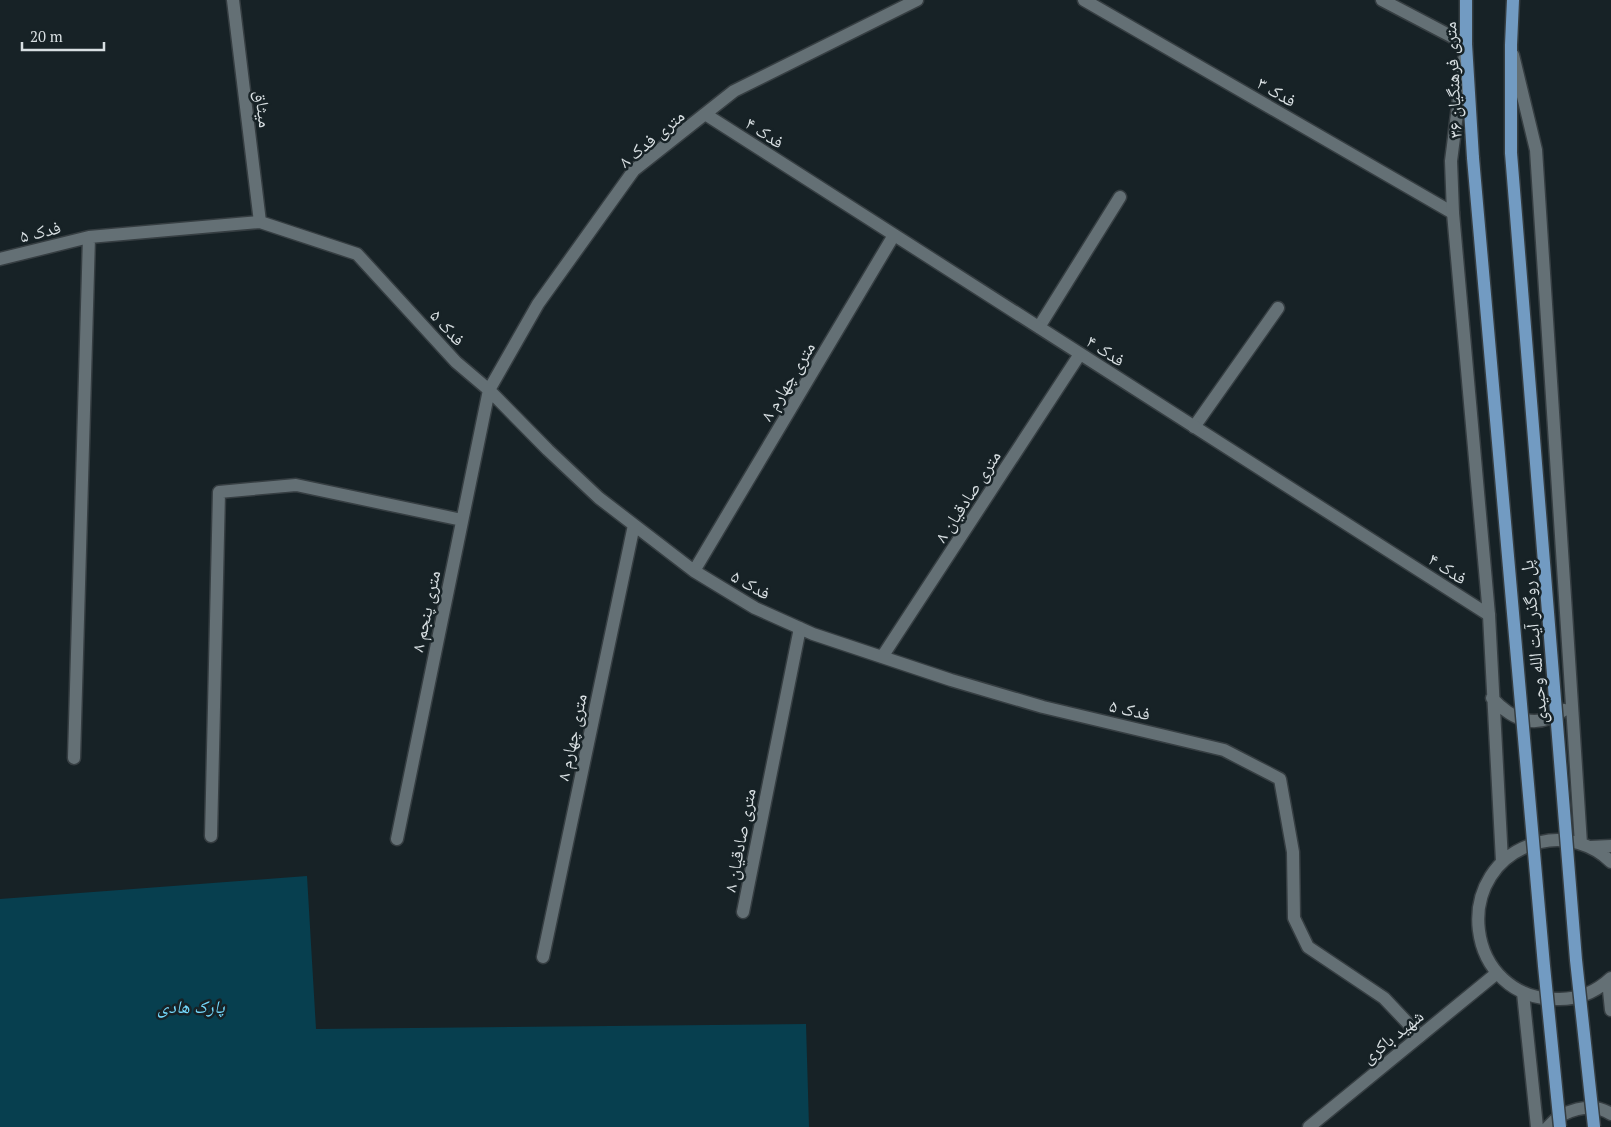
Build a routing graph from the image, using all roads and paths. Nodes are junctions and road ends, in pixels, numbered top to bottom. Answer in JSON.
{"nodes":[{"id":1,"x":233,"y":0,"type":"edge"},
{"id":2,"x":915,"y":0,"type":"edge"},
{"id":3,"x":1084,"y":0,"type":"edge"},
{"id":4,"x":1382,"y":0,"type":"edge"},
{"id":5,"x":1466,"y":0,"type":"edge"},
{"id":6,"x":1514,"y":0,"type":"edge"},
{"id":7,"x":1466,"y":44,"type":"junction"},
{"id":8,"x":1511,"y":44,"type":"junction"},
{"id":9,"x":705,"y":114,"type":"junction"},
{"id":10,"x":1473,"y":158,"type":"joint"},
{"id":11,"x":1120,"y":197,"type":"dead end"},
{"id":12,"x":1453,"y":213,"type":"junction"},
{"id":13,"x":260,"y":222,"type":"junction"},
{"id":14,"x":894,"y":235,"type":"junction"},
{"id":15,"x":89,"y":237,"type":"junction"},
{"id":16,"x":0,"y":258,"type":"edge"},
{"id":17,"x":1278,"y":308,"type":"dead end"},
{"id":18,"x":1039,"y":327,"type":"junction"},
{"id":19,"x":1080,"y":354,"type":"junction"},
{"id":20,"x":488,"y":390,"type":"junction"},
{"id":21,"x":1194,"y":426,"type":"junction"},
{"id":22,"x":462,"y":520,"type":"junction"},
{"id":23,"x":634,"y":525,"type":"junction"},
{"id":24,"x":694,"y":571,"type":"junction"},
{"id":25,"x":1488,"y":615,"type":"junction"},
{"id":26,"x":800,"y":628,"type":"junction"},
{"id":27,"x":882,"y":657,"type":"junction"},
{"id":28,"x":1492,"y":698,"type":"junction"},
{"id":29,"x":1571,"y":706,"type":"junction"},
{"id":30,"x":74,"y":758,"type":"dead end"},
{"id":31,"x":211,"y":836,"type":"dead end"},
{"id":32,"x":397,"y":839,"type":"dead end"},
{"id":33,"x":1585,"y":845,"type":"junction"},
{"id":34,"x":1611,"y":846,"type":"edge"},
{"id":35,"x":1502,"y":861,"type":"junction"},
{"id":36,"x":1611,"y":862,"type":"edge"},
{"id":37,"x":743,"y":912,"type":"dead end"},
{"id":38,"x":543,"y":957,"type":"dead end"},
{"id":39,"x":1497,"y":973,"type":"junction"},
{"id":40,"x":1609,"y":979,"type":"edge"},
{"id":41,"x":1524,"y":993,"type":"junction"},
{"id":42,"x":1611,"y":1010,"type":"edge"},
{"id":43,"x":1420,"y":1036,"type":"junction"},
{"id":44,"x":1611,"y":1114,"type":"edge"},
{"id":45,"x":1309,"y":1127,"type":"edge"},
{"id":46,"x":1537,"y":1127,"type":"edge"},
{"id":47,"x":1548,"y":1127,"type":"edge"},
{"id":48,"x":1560,"y":1127,"type":"edge"},
{"id":49,"x":1594,"y":1127,"type":"edge"}],
"edges":[{"from":1,"to":13,"type":"street","name":"میثاق"},
{"from":2,"to":9,"type":"street","name":"۸ متری فدک"},
{"from":3,"to":12,"type":"street","name":"فدک ۳"},
{"from":4,"to":7,"type":"street"},
{"from":5,"to":7,"type":"main road","name":"۳۶ متری فرهنگیان"},
{"from":6,"to":8,"type":"main road"},
{"from":7,"to":10,"type":"main road","name":"۳۶ متری فرهنگیان"},
{"from":7,"to":12,"type":"street"},
{"from":8,"to":29,"type":"street"},
{"from":8,"to":49,"type":"main road","name":"پل روگذر آیت الله وحیدی","bridge":true},
{"from":9,"to":14,"type":"street","name":"فدک ۴"},
{"from":9,"to":20,"type":"street","name":"۸ متری فدک"},
{"from":10,"to":48,"type":"main road","name":"پل روگذر آیت الله وحیدی","bridge":true},
{"from":11,"to":18,"type":"street"},
{"from":12,"to":25,"type":"street"},
{"from":13,"to":15,"type":"street","name":"فدک ۵"},
{"from":13,"to":20,"type":"street","name":"فدک ۵"},
{"from":14,"to":18,"type":"street","name":"فدک ۴"},
{"from":14,"to":24,"type":"street","name":"۸ متری چهارم"},
{"from":15,"to":16,"type":"street","name":"فدک ۵"},
{"from":15,"to":30,"type":"street"},
{"from":17,"to":21,"type":"street"},
{"from":18,"to":19,"type":"street","name":"فدک ۴"},
{"from":19,"to":21,"type":"street","name":"فدک ۴"},
{"from":19,"to":27,"type":"street","name":"۸ متری صادقیان"},
{"from":20,"to":22,"type":"street","name":"۸ متری پنجم"},
{"from":20,"to":23,"type":"street","name":"فدک ۵"},
{"from":21,"to":25,"type":"street","name":"فدک ۴"},
{"from":22,"to":31,"type":"street"},
{"from":22,"to":32,"type":"street","name":"۸ متری پنجم"},
{"from":23,"to":24,"type":"street","name":"فدک ۵"},
{"from":23,"to":38,"type":"street","name":"۸ متری چهارم"},
{"from":24,"to":26,"type":"street","name":"فدک ۵"},
{"from":25,"to":28,"type":"street"},
{"from":26,"to":27,"type":"street","name":"فدک ۵"},
{"from":26,"to":37,"type":"street","name":"۸ متری صادقیان"},
{"from":27,"to":43,"type":"street","name":"فدک ۵"},
{"from":28,"to":29,"type":"street"},
{"from":28,"to":35,"type":"street"},
{"from":29,"to":33,"type":"street"},
{"from":33,"to":34,"type":"street"},
{"from":33,"to":35,"type":"street"},
{"from":33,"to":36,"type":"street"},
{"from":35,"to":39,"type":"street"},
{"from":39,"to":41,"type":"street"},
{"from":39,"to":43,"type":"street","name":"شهید باکری"},
{"from":40,"to":41,"type":"street"},
{"from":40,"to":42,"type":"street"},
{"from":41,"to":46,"type":"street"},
{"from":43,"to":45,"type":"street","name":"شهید باکری"},
{"from":44,"to":47,"type":"street"}]}
